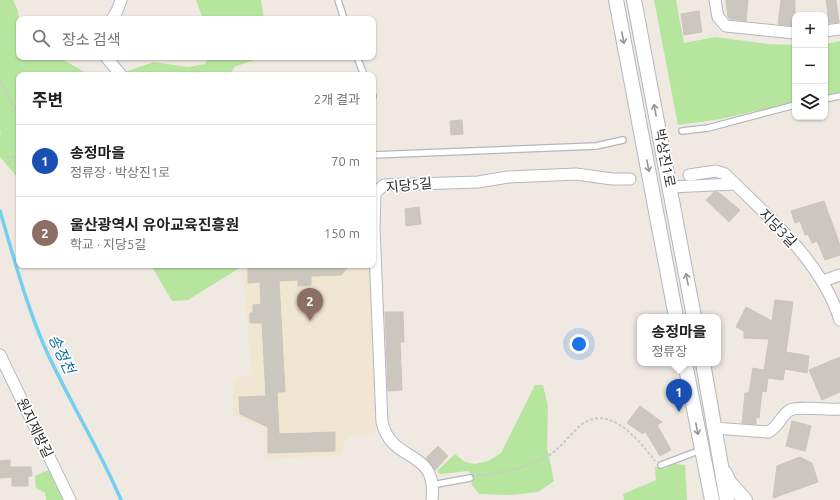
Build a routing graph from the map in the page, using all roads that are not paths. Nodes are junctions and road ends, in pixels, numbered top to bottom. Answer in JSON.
{"nodes":[{"id":1,"x":121,"y":0,"type":"edge"},
{"id":2,"x":338,"y":0,"type":"edge"},
{"id":3,"x":616,"y":0,"type":"edge"},
{"id":4,"x":634,"y":0,"type":"edge"},
{"id":5,"x":715,"y":0,"type":"edge"},
{"id":6,"x":114,"y":16,"type":"edge"},
{"id":7,"x":343,"y":16,"type":"edge"},
{"id":8,"x":840,"y":29,"type":"edge"},
{"id":9,"x":828,"y":31,"type":"edge"},
{"id":10,"x":792,"y":33,"type":"edge"},
{"id":11,"x":108,"y":60,"type":"edge"},
{"id":12,"x":358,"y":60,"type":"edge"},
{"id":13,"x":118,"y":72,"type":"edge"},
{"id":14,"x":363,"y":72,"type":"edge"},
{"id":15,"x":840,"y":96,"type":"edge"},
{"id":16,"x":828,"y":98,"type":"edge"},
{"id":17,"x":792,"y":107,"type":"edge"},
{"id":18,"x":682,"y":131,"type":"dead end"},
{"id":19,"x":623,"y":140,"type":"dead end"},
{"id":20,"x":376,"y":155,"type":"edge"},
{"id":21,"x":689,"y":175,"type":"dead end"},
{"id":22,"x":630,"y":179,"type":"dead end"},
{"id":23,"x":734,"y":184,"type":"junction"},
{"id":24,"x":670,"y":187,"type":"junction"},
{"id":25,"x":376,"y":192,"type":"edge"},
{"id":26,"x":376,"y":264,"type":"edge"},
{"id":27,"x":840,"y":275,"type":"edge"},
{"id":28,"x":823,"y":280,"type":"junction"},
{"id":29,"x":675,"y":314,"type":"edge"},
{"id":30,"x":693,"y":314,"type":"edge"},
{"id":31,"x":840,"y":320,"type":"edge"},
{"id":32,"x":0,"y":356,"type":"edge"},
{"id":33,"x":686,"y":366,"type":"edge"},
{"id":34,"x":704,"y":366,"type":"edge"},
{"id":35,"x":840,"y":409,"type":"edge"},
{"id":36,"x":715,"y":428,"type":"junction"},
{"id":37,"x":701,"y":450,"type":"junction"},
{"id":38,"x":661,"y":465,"type":"road end"},
{"id":39,"x":722,"y":465,"type":"junction"},
{"id":40,"x":705,"y":471,"type":"junction"},
{"id":41,"x":470,"y":478,"type":"road end"},
{"id":42,"x":432,"y":485,"type":"junction"},
{"id":43,"x":70,"y":500,"type":"edge"},
{"id":44,"x":432,"y":500,"type":"edge"},
{"id":45,"x":703,"y":500,"type":"edge"},
{"id":46,"x":712,"y":500,"type":"edge"},
{"id":47,"x":727,"y":500,"type":"edge"},
{"id":48,"x":745,"y":500,"type":"edge"}],
"edges":[{"from":1,"to":6,"type":"street"},
{"from":2,"to":7,"type":"lane"},
{"from":3,"to":29,"type":"street","name":"박상진1로","one_way":true},
{"from":24,"to":4,"type":"street","name":"박상진1로","one_way":true},
{"from":5,"to":10,"type":"street"},
{"from":8,"to":9,"type":"street"},
{"from":11,"to":13,"type":"street"},
{"from":12,"to":14,"type":"lane"},
{"from":15,"to":16,"type":"lane"},
{"from":17,"to":18,"type":"lane"},
{"from":19,"to":20,"type":"lane"},
{"from":21,"to":23,"type":"street","name":"지당3길"},
{"from":22,"to":25,"type":"street","name":"지당5길"},
{"from":23,"to":24,"type":"street"},
{"from":23,"to":28,"type":"street","name":"지당3길"},
{"from":30,"to":24,"type":"street","name":"박상진1로","one_way":true},
{"from":26,"to":42,"type":"street","name":"지당5길"},
{"from":27,"to":28,"type":"street"},
{"from":28,"to":31,"type":"street","name":"지당3길"},
{"from":32,"to":43,"type":"street","name":"원지제방길"},
{"from":33,"to":37,"type":"street","one_way":true},
{"from":34,"to":36,"type":"street"},
{"from":35,"to":36,"type":"street"},
{"from":36,"to":39,"type":"street"},
{"from":37,"to":38,"type":"lane"},
{"from":37,"to":40,"type":"street"},
{"from":39,"to":47,"type":"street"},
{"from":39,"to":48,"type":"street"},
{"from":40,"to":45,"type":"street"},
{"from":40,"to":46,"type":"street"},
{"from":41,"to":42,"type":"lane"},
{"from":42,"to":44,"type":"street","name":"지당5길"}]}
